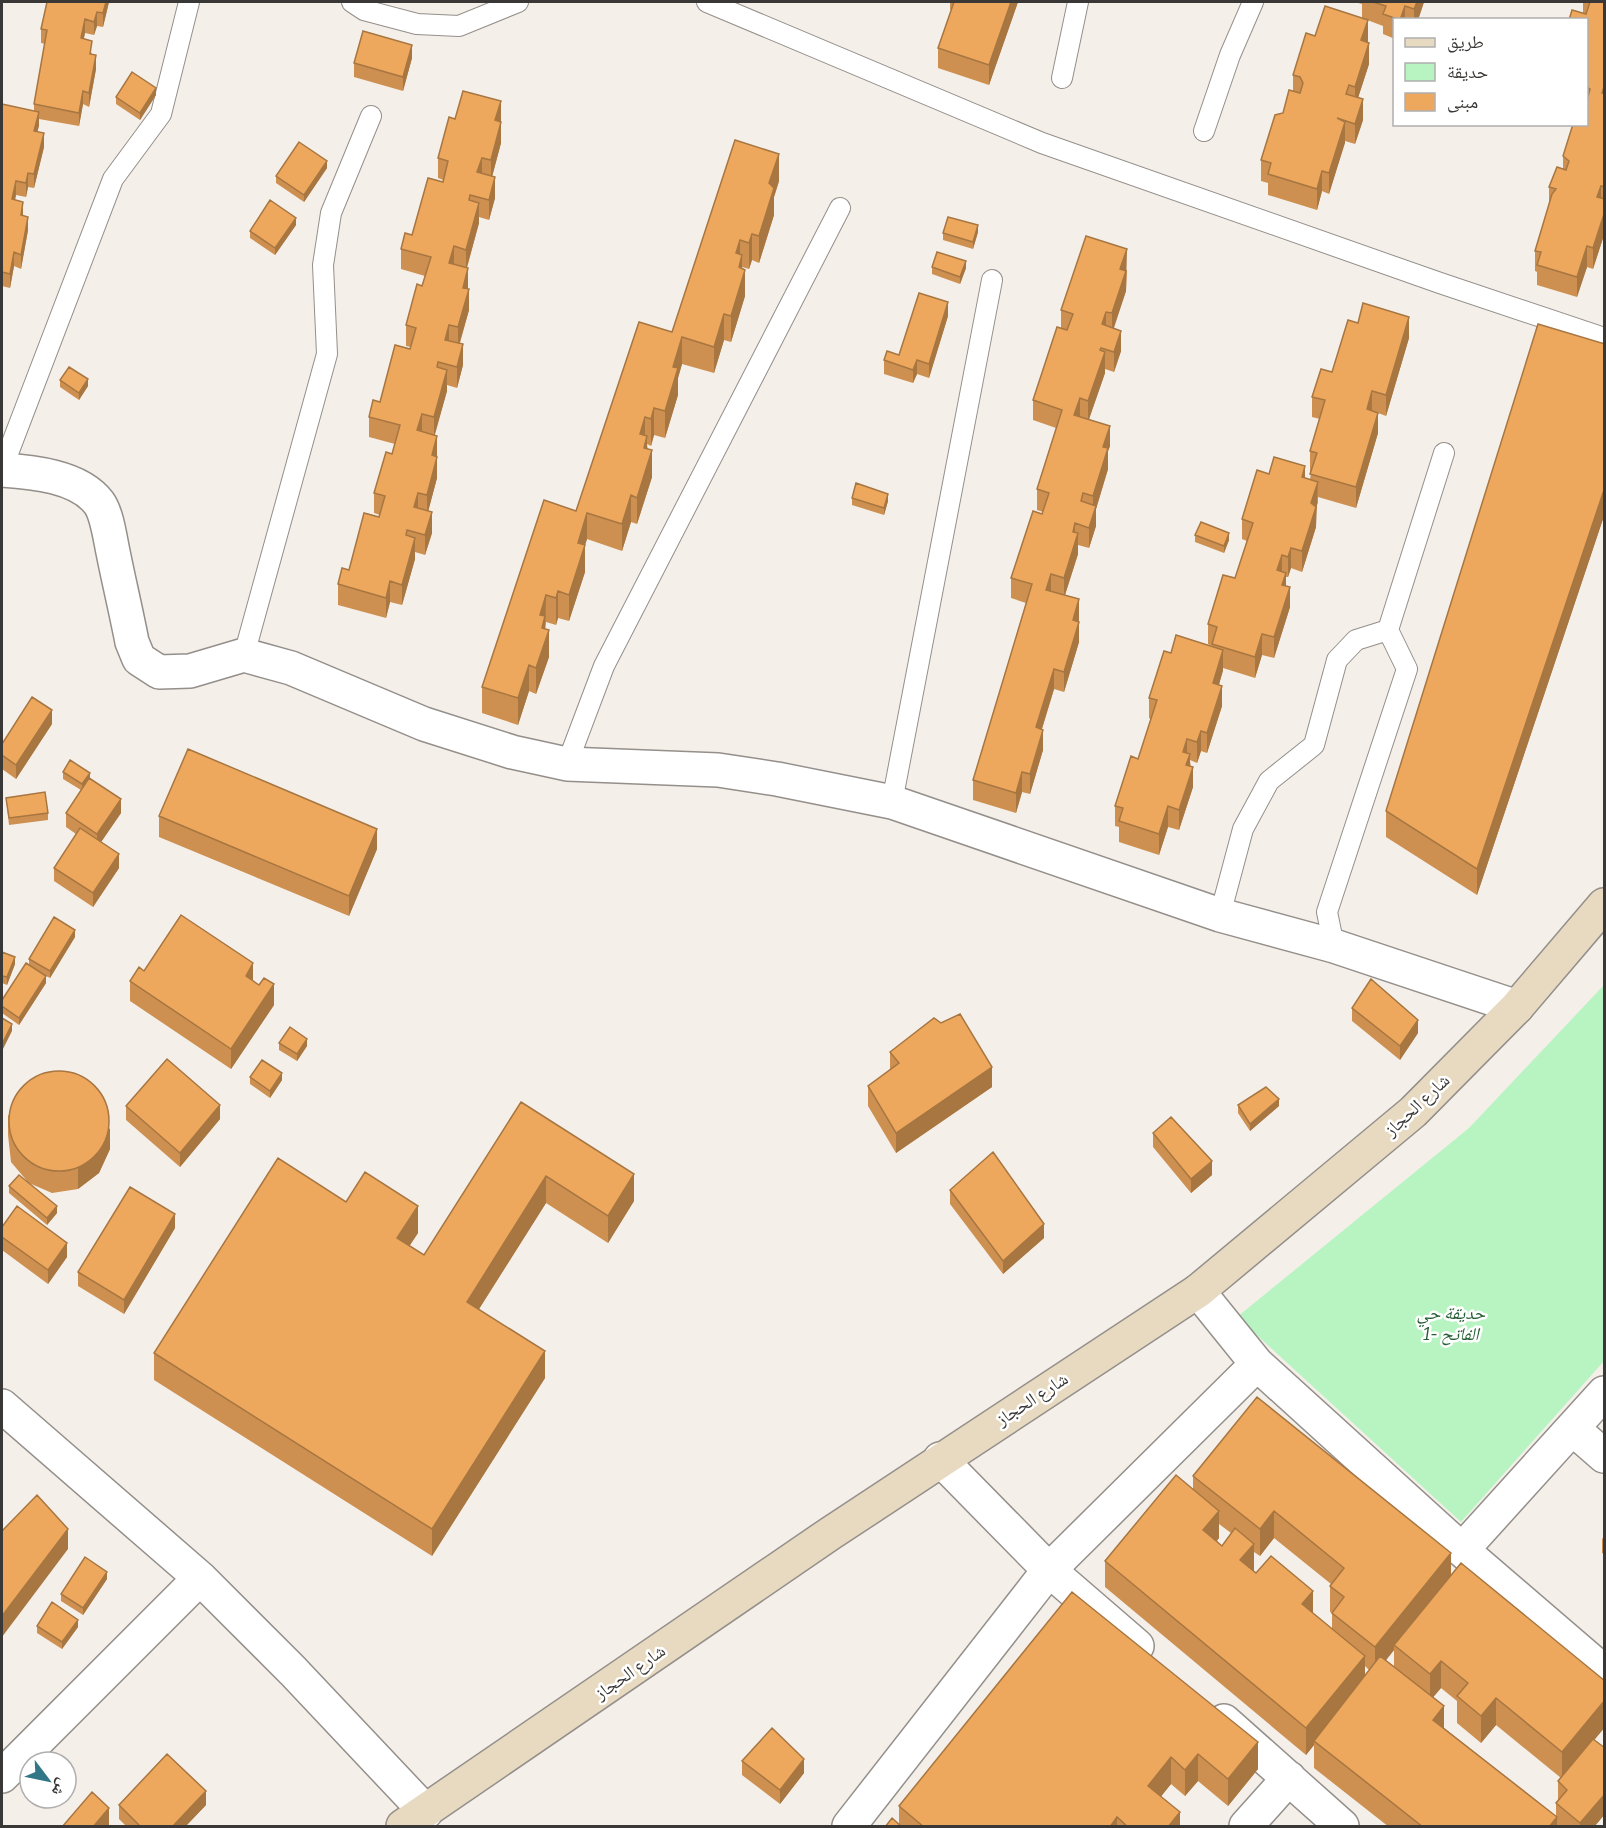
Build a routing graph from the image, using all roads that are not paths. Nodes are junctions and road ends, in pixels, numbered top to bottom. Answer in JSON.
{"nodes":[{"id":1,"x":189,"y":2,"type":"edge"},
{"id":2,"x":352,"y":2,"type":"edge"},
{"id":3,"x":518,"y":2,"type":"edge"},
{"id":4,"x":707,"y":2,"type":"edge"},
{"id":5,"x":1078,"y":2,"type":"edge"},
{"id":6,"x":1253,"y":2,"type":"edge"},
{"id":7,"x":1062,"y":78,"type":"dead end"},
{"id":8,"x":371,"y":116,"type":"dead end"},
{"id":9,"x":1204,"y":131,"type":"dead end"},
{"id":10,"x":840,"y":208,"type":"dead end"},
{"id":11,"x":992,"y":280,"type":"dead end"},
{"id":12,"x":1605,"y":338,"type":"edge"},
{"id":13,"x":1444,"y":453,"type":"dead end"},
{"id":14,"x":2,"y":470,"type":"edge"},
{"id":15,"x":1388,"y":630,"type":"junction"},
{"id":16,"x":244,"y":655,"type":"junction"},
{"id":17,"x":567,"y":764,"type":"junction"},
{"id":18,"x":892,"y":802,"type":"junction"},
{"id":19,"x":1605,"y":904,"type":"edge"},
{"id":20,"x":1220,"y":915,"type":"junction"},
{"id":21,"x":1334,"y":946,"type":"junction"},
{"id":22,"x":1517,"y":1007,"type":"junction"},
{"id":23,"x":1198,"y":1291,"type":"junction"},
{"id":24,"x":1257,"y":1364,"type":"junction"},
{"id":25,"x":1605,"y":1393,"type":"edge"},
{"id":26,"x":2,"y":1406,"type":"edge"},
{"id":27,"x":1573,"y":1429,"type":"junction"},
{"id":28,"x":1605,"y":1456,"type":"edge"},
{"id":29,"x":940,"y":1460,"type":"junction"},
{"id":30,"x":1462,"y":1550,"type":"junction"},
{"id":31,"x":1049,"y":1570,"type":"junction"},
{"id":32,"x":200,"y":1578,"type":"junction"},
{"id":33,"x":1156,"y":1662,"type":"edge"},
{"id":34,"x":1605,"y":1672,"type":"edge"},
{"id":35,"x":1200,"y":1701,"type":"edge"},
{"id":36,"x":2,"y":1776,"type":"edge"},
{"id":37,"x":1289,"y":1778,"type":"junction"},
{"id":38,"x":414,"y":1820,"type":"edge"},
{"id":39,"x":849,"y":1827,"type":"edge"},
{"id":40,"x":1246,"y":1827,"type":"edge"},
{"id":41,"x":1342,"y":1827,"type":"edge"}],
"edges":[{"from":1,"to":14,"type":"lane"},
{"from":2,"to":3,"type":"lane"},
{"from":4,"to":12,"type":"lane"},
{"from":5,"to":7,"type":"lane"},
{"from":6,"to":9,"type":"lane"},
{"from":8,"to":16,"type":"lane"},
{"from":10,"to":17,"type":"lane"},
{"from":11,"to":18,"type":"lane"},
{"from":13,"to":15,"type":"lane"},
{"from":14,"to":16,"type":"street"},
{"from":15,"to":20,"type":"lane"},
{"from":15,"to":21,"type":"lane"},
{"from":16,"to":17,"type":"street"},
{"from":17,"to":18,"type":"street"},
{"from":18,"to":20,"type":"street"},
{"from":19,"to":22,"type":"main road","name":"شارع الحجاز"},
{"from":20,"to":21,"type":"street"},
{"from":21,"to":22,"type":"street"},
{"from":22,"to":23,"type":"main road","name":"شارع الحجاز"},
{"from":23,"to":24,"type":"street"},
{"from":23,"to":29,"type":"main road","name":"شارع الحجاز"},
{"from":24,"to":30,"type":"street"},
{"from":24,"to":31,"type":"street"},
{"from":25,"to":27,"type":"street"},
{"from":26,"to":32,"type":"street"},
{"from":27,"to":28,"type":"street"},
{"from":27,"to":30,"type":"street"},
{"from":29,"to":31,"type":"street"},
{"from":29,"to":38,"type":"main road","name":"شارع الحجاز"},
{"from":30,"to":34,"type":"street"},
{"from":31,"to":33,"type":"street"},
{"from":31,"to":39,"type":"street"},
{"from":32,"to":36,"type":"street"},
{"from":32,"to":38,"type":"street"},
{"from":35,"to":37,"type":"street"},
{"from":37,"to":40,"type":"street"},
{"from":37,"to":41,"type":"street"}]}
